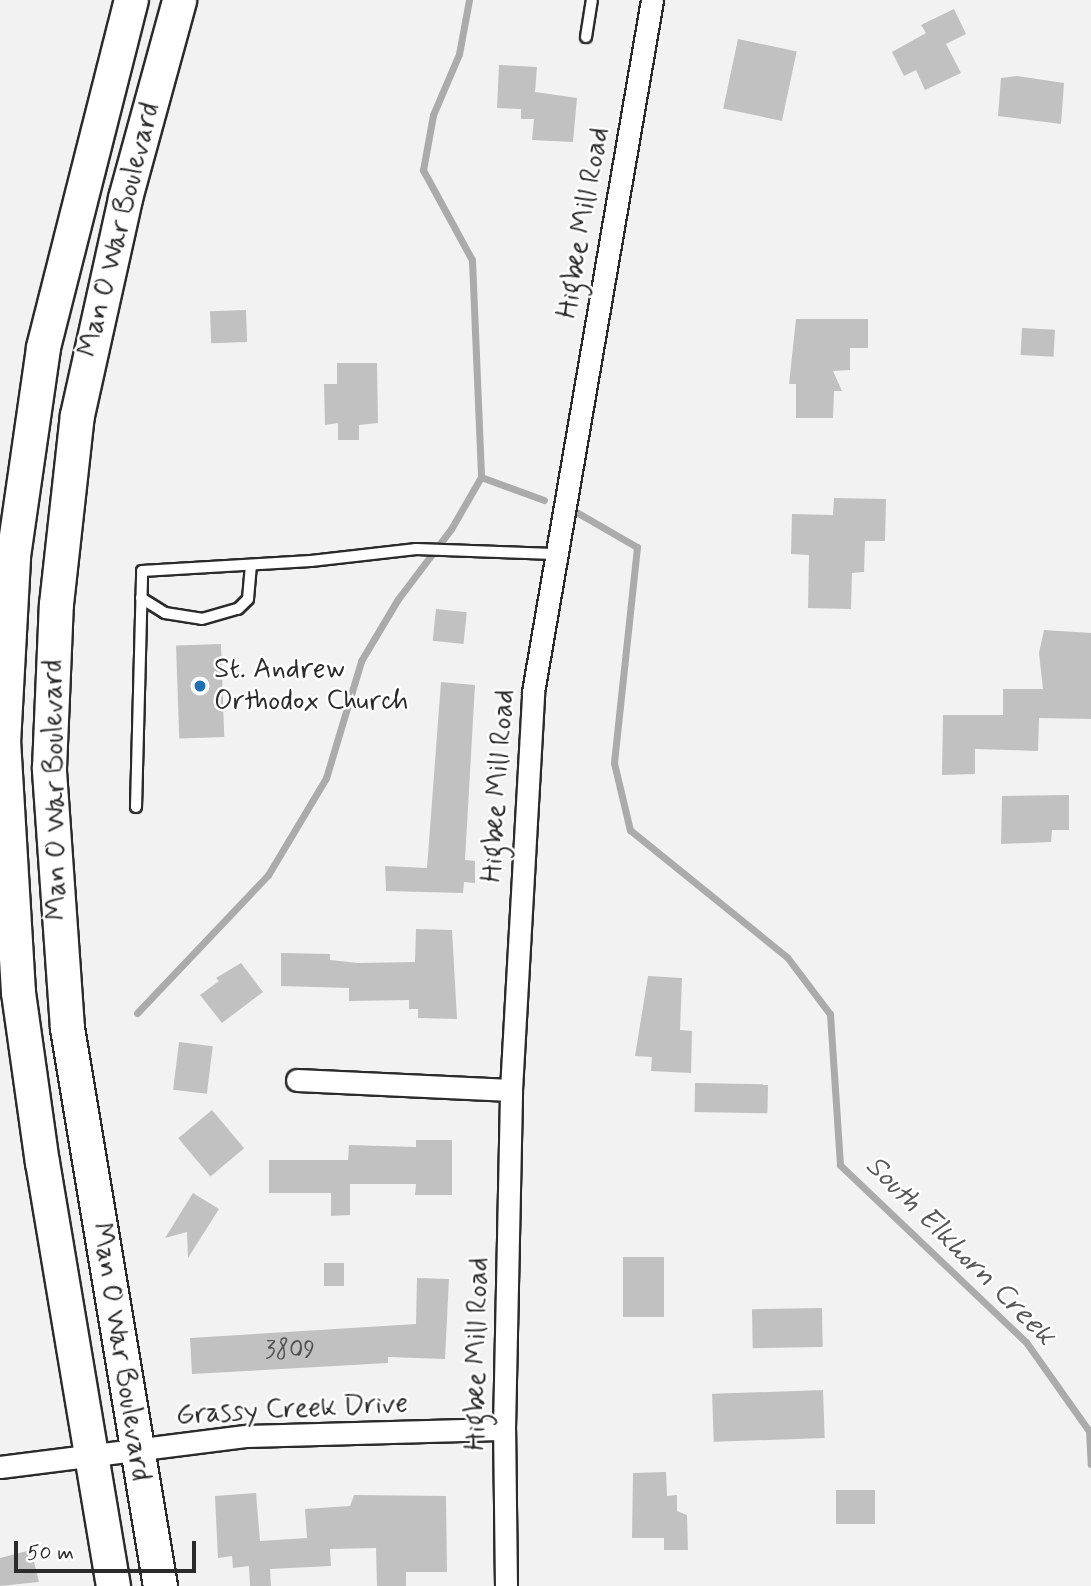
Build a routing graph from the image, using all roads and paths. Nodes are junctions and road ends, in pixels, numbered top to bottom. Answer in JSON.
{"nodes":[{"id":1,"x":131,"y":0,"type":"edge"},
{"id":2,"x":179,"y":0,"type":"edge"},
{"id":3,"x":592,"y":0,"type":"edge"},
{"id":4,"x":652,"y":0,"type":"edge"},
{"id":5,"x":586,"y":37,"type":"dead end"},
{"id":6,"x":554,"y":554,"type":"junction"},
{"id":7,"x":251,"y":565,"type":"junction"},
{"id":8,"x":141,"y":598,"type":"junction"},
{"id":9,"x":136,"y":807,"type":"dead end"},
{"id":10,"x":297,"y":1080,"type":"dead end"},
{"id":11,"x":511,"y":1090,"type":"junction"},
{"id":12,"x":504,"y":1429,"type":"junction"},
{"id":13,"x":136,"y":1447,"type":"junction"},
{"id":14,"x":89,"y":1453,"type":"junction"},
{"id":15,"x":0,"y":1467,"type":"edge"},
{"id":16,"x":113,"y":1586,"type":"edge"},
{"id":17,"x":160,"y":1586,"type":"edge"},
{"id":18,"x":506,"y":1586,"type":"edge"}],
"edges":[{"from":1,"to":14,"type":"main road","name":"Man O War Boulevard"},
{"from":2,"to":13,"type":"main road","name":"Man O War Boulevard"},
{"from":3,"to":5,"type":"lane"},
{"from":4,"to":6,"type":"street","name":"Higbee Mill Road"},
{"from":6,"to":7,"type":"lane"},
{"from":6,"to":11,"type":"street","name":"Higbee Mill Road"},
{"from":7,"to":8,"type":"lane"},
{"from":7,"to":8,"type":"lane"},
{"from":8,"to":9,"type":"lane"},
{"from":10,"to":11,"type":"street"},
{"from":11,"to":12,"type":"street","name":"Higbee Mill Road"},
{"from":12,"to":13,"type":"street","name":"Grassy Creek Drive"},
{"from":12,"to":18,"type":"street","name":"Higbee Mill Road"},
{"from":13,"to":14,"type":"street","name":"Grassy Creek Drive"},
{"from":13,"to":17,"type":"main road","name":"Man O War Boulevard"},
{"from":14,"to":15,"type":"street","name":"Grassy Creek Drive"},
{"from":14,"to":16,"type":"main road","name":"Man O War Boulevard"}]}
